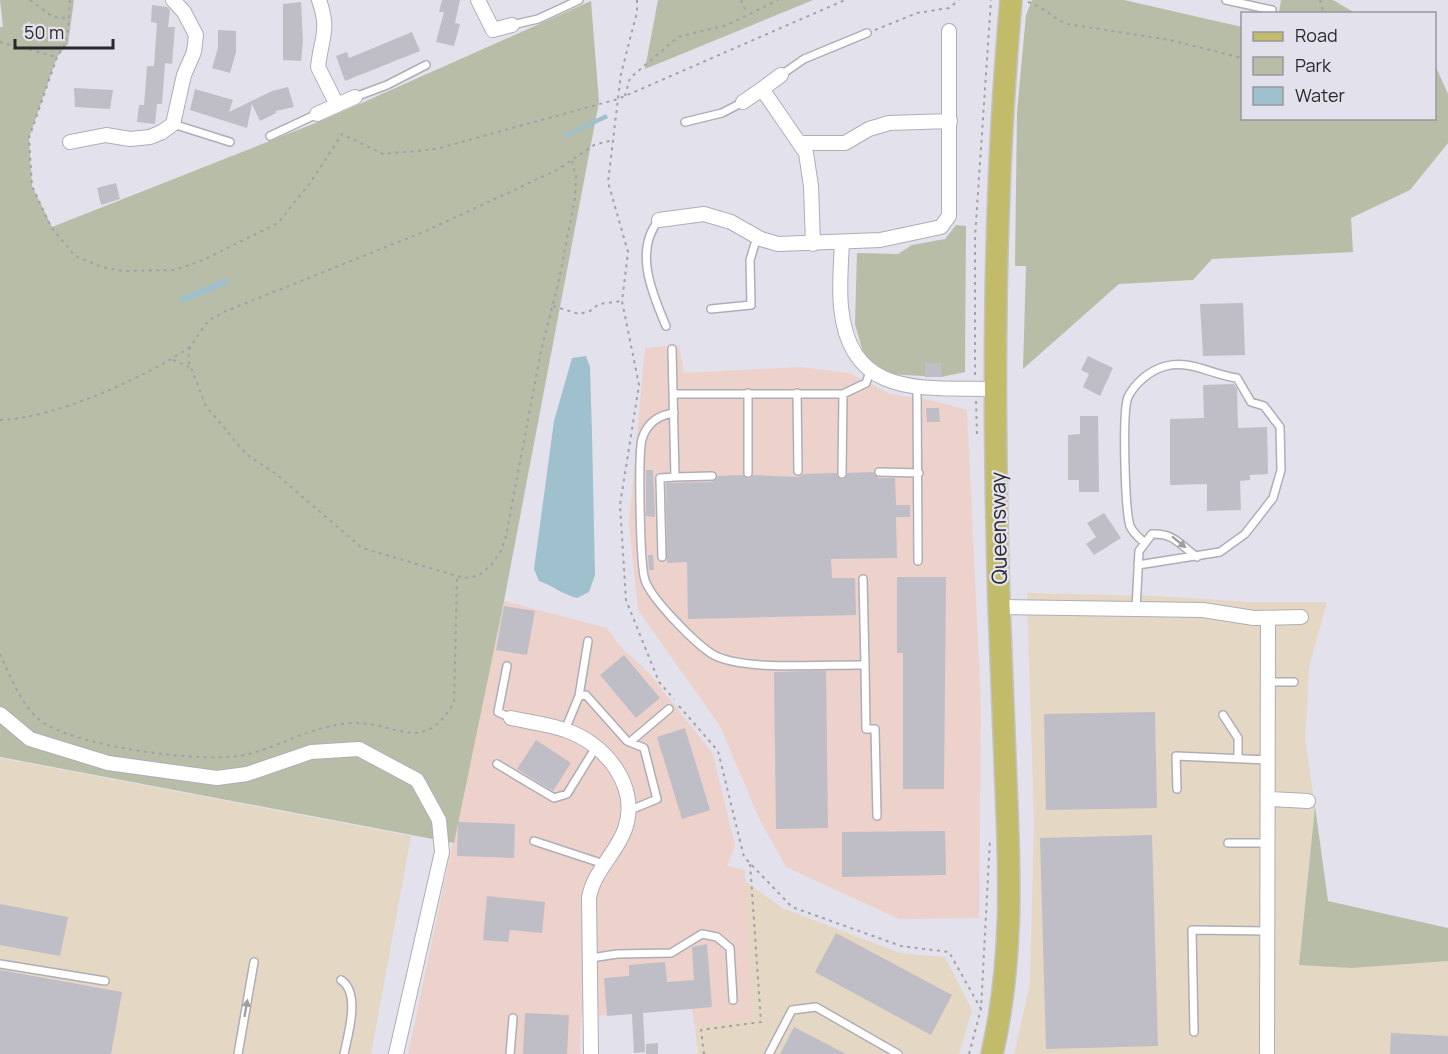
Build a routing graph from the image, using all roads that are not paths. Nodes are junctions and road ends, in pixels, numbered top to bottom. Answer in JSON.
{"nodes":[{"id":1,"x":173,"y":0,"type":"edge"},
{"id":2,"x":319,"y":0,"type":"edge"},
{"id":3,"x":478,"y":0,"type":"edge"},
{"id":4,"x":579,"y":0,"type":"edge"},
{"id":5,"x":1011,"y":0,"type":"edge"},
{"id":6,"x":1226,"y":0,"type":"edge"},
{"id":7,"x":1272,"y":10,"type":"dead end"},
{"id":8,"x":512,"y":25,"type":"joint"},
{"id":9,"x":949,"y":31,"type":"dead end"},
{"id":10,"x":867,"y":33,"type":"road end"},
{"id":11,"x":426,"y":65,"type":"dead end"},
{"id":12,"x":781,"y":75,"type":"joint"},
{"id":13,"x":762,"y":89,"type":"junction"},
{"id":14,"x":356,"y":97,"type":"joint"},
{"id":15,"x":743,"y":102,"type":"joint"},
{"id":16,"x":337,"y":105,"type":"junction"},
{"id":17,"x":317,"y":114,"type":"joint"},
{"id":18,"x":685,"y":122,"type":"dead end"},
{"id":19,"x":950,"y":122,"type":"junction"},
{"id":20,"x":173,"y":124,"type":"junction"},
{"id":21,"x":270,"y":136,"type":"dead end"},
{"id":22,"x":70,"y":142,"type":"dead end"},
{"id":23,"x":230,"y":142,"type":"dead end"},
{"id":24,"x":801,"y":143,"type":"junction"},
{"id":25,"x":659,"y":220,"type":"joint"},
{"id":26,"x":758,"y":237,"type":"junction"},
{"id":27,"x":842,"y":242,"type":"junction"},
{"id":28,"x":813,"y":244,"type":"junction"},
{"id":29,"x":711,"y":309,"type":"dead end"},
{"id":30,"x":666,"y":326,"type":"dead end"},
{"id":31,"x":672,"y":349,"type":"dead end"},
{"id":32,"x":870,"y":372,"type":"junction"},
{"id":33,"x":918,"y":386,"type":"junction"},
{"id":34,"x":995,"y":388,"type":"junction"},
{"id":35,"x":748,"y":393,"type":"junction"},
{"id":36,"x":797,"y":393,"type":"junction"},
{"id":37,"x":674,"y":394,"type":"junction"},
{"id":38,"x":843,"y":394,"type":"junction"},
{"id":39,"x":674,"y":413,"type":"junction"},
{"id":40,"x":798,"y":471,"type":"dead end"},
{"id":41,"x":879,"y":472,"type":"dead end"},
{"id":42,"x":748,"y":473,"type":"dead end"},
{"id":43,"x":919,"y":473,"type":"junction"},
{"id":44,"x":842,"y":474,"type":"dead end"},
{"id":45,"x":712,"y":476,"type":"dead end"},
{"id":46,"x":675,"y":477,"type":"junction"},
{"id":47,"x":1145,"y":543,"type":"junction"},
{"id":48,"x":662,"y":557,"type":"dead end"},
{"id":49,"x":1197,"y":557,"type":"junction"},
{"id":50,"x":918,"y":561,"type":"dead end"},
{"id":51,"x":1138,"y":565,"type":"junction"},
{"id":52,"x":863,"y":579,"type":"dead end"},
{"id":53,"x":999,"y":607,"type":"junction"},
{"id":54,"x":1136,"y":609,"type":"junction"},
{"id":55,"x":1301,"y":617,"type":"dead end"},
{"id":56,"x":1268,"y":618,"type":"junction"},
{"id":57,"x":588,"y":641,"type":"dead end"},
{"id":58,"x":866,"y":664,"type":"junction"},
{"id":59,"x":507,"y":666,"type":"dead end"},
{"id":60,"x":1269,"y":682,"type":"junction"},
{"id":61,"x":1294,"y":682,"type":"dead end"},
{"id":62,"x":579,"y":696,"type":"junction"},
{"id":63,"x":669,"y":709,"type":"dead end"},
{"id":64,"x":0,"y":714,"type":"edge"},
{"id":65,"x":1223,"y":715,"type":"dead end"},
{"id":66,"x":511,"y":718,"type":"joint"},
{"id":67,"x":565,"y":730,"type":"junction"},
{"id":68,"x":630,"y":742,"type":"junction"},
{"id":69,"x":597,"y":747,"type":"junction"},
{"id":70,"x":1238,"y":758,"type":"junction"},
{"id":71,"x":1268,"y":760,"type":"junction"},
{"id":72,"x":497,"y":764,"type":"dead end"},
{"id":73,"x":1177,"y":789,"type":"dead end"},
{"id":74,"x":1269,"y":799,"type":"junction"},
{"id":75,"x":1308,"y":801,"type":"dead end"},
{"id":76,"x":628,"y":811,"type":"junction"},
{"id":77,"x":877,"y":816,"type":"dead end"},
{"id":78,"x":534,"y":841,"type":"dead end"},
{"id":79,"x":1228,"y":843,"type":"dead end"},
{"id":80,"x":1268,"y":843,"type":"junction"},
{"id":81,"x":604,"y":864,"type":"junction"},
{"id":82,"x":1268,"y":931,"type":"junction"},
{"id":83,"x":591,"y":958,"type":"junction"},
{"id":84,"x":254,"y":962,"type":"dead end"},
{"id":85,"x":0,"y":964,"type":"edge"},
{"id":86,"x":341,"y":980,"type":"dead end"},
{"id":87,"x":105,"y":981,"type":"dead end"},
{"id":88,"x":733,"y":1000,"type":"dead end"},
{"id":89,"x":513,"y":1018,"type":"dead end"},
{"id":90,"x":1194,"y":1032,"type":"dead end"},
{"id":91,"x":238,"y":1054,"type":"edge"},
{"id":92,"x":344,"y":1054,"type":"edge"},
{"id":93,"x":396,"y":1054,"type":"edge"},
{"id":94,"x":510,"y":1054,"type":"edge"},
{"id":95,"x":591,"y":1054,"type":"edge"},
{"id":96,"x":769,"y":1054,"type":"edge"},
{"id":97,"x":898,"y":1054,"type":"edge"},
{"id":98,"x":992,"y":1054,"type":"edge"},
{"id":99,"x":1268,"y":1054,"type":"edge"}],
"edges":[{"from":1,"to":20,"type":"street"},
{"from":2,"to":16,"type":"street"},
{"from":3,"to":8,"type":"street"},
{"from":4,"to":8,"type":"lane"},
{"from":5,"to":34,"type":"main road","name":"Queensway"},
{"from":6,"to":7,"type":"lane"},
{"from":9,"to":19,"type":"street"},
{"from":10,"to":12,"type":"lane"},
{"from":11,"to":14,"type":"lane"},
{"from":12,"to":13,"type":"street"},
{"from":13,"to":15,"type":"street"},
{"from":13,"to":24,"type":"street"},
{"from":14,"to":16,"type":"street"},
{"from":15,"to":18,"type":"lane"},
{"from":16,"to":17,"type":"street"},
{"from":17,"to":21,"type":"lane"},
{"from":19,"to":24,"type":"street"},
{"from":19,"to":27,"type":"street"},
{"from":20,"to":22,"type":"street"},
{"from":20,"to":23,"type":"lane"},
{"from":24,"to":28,"type":"street"},
{"from":25,"to":26,"type":"street"},
{"from":25,"to":30,"type":"lane"},
{"from":26,"to":28,"type":"street"},
{"from":26,"to":29,"type":"lane"},
{"from":27,"to":28,"type":"street"},
{"from":27,"to":32,"type":"street"},
{"from":31,"to":37,"type":"lane"},
{"from":32,"to":33,"type":"street"},
{"from":32,"to":38,"type":"lane"},
{"from":33,"to":34,"type":"street"},
{"from":33,"to":43,"type":"lane"},
{"from":34,"to":53,"type":"main road","name":"Queensway"},
{"from":35,"to":36,"type":"lane"},
{"from":35,"to":37,"type":"lane"},
{"from":35,"to":42,"type":"lane"},
{"from":36,"to":38,"type":"lane"},
{"from":36,"to":40,"type":"lane"},
{"from":37,"to":39,"type":"lane"},
{"from":38,"to":44,"type":"lane"},
{"from":39,"to":46,"type":"lane"},
{"from":39,"to":58,"type":"lane"},
{"from":41,"to":43,"type":"lane"},
{"from":43,"to":50,"type":"lane"},
{"from":45,"to":46,"type":"lane"},
{"from":46,"to":48,"type":"lane"},
{"from":47,"to":49,"type":"lane","one_way":true},
{"from":47,"to":49,"type":"lane"},
{"from":47,"to":51,"type":"lane"},
{"from":49,"to":51,"type":"lane"},
{"from":51,"to":54,"type":"lane"},
{"from":52,"to":58,"type":"lane"},
{"from":53,"to":54,"type":"street"},
{"from":53,"to":98,"type":"main road","name":"Queensway"},
{"from":54,"to":56,"type":"street"},
{"from":55,"to":56,"type":"street"},
{"from":56,"to":60,"type":"street"},
{"from":57,"to":62,"type":"lane"},
{"from":58,"to":77,"type":"lane"},
{"from":59,"to":66,"type":"lane"},
{"from":60,"to":61,"type":"lane"},
{"from":60,"to":71,"type":"street"},
{"from":62,"to":67,"type":"lane"},
{"from":62,"to":68,"type":"lane"},
{"from":63,"to":68,"type":"lane"},
{"from":64,"to":93,"type":"street"},
{"from":65,"to":70,"type":"lane"},
{"from":66,"to":67,"type":"street"},
{"from":67,"to":69,"type":"street"},
{"from":68,"to":76,"type":"lane"},
{"from":69,"to":72,"type":"lane"},
{"from":69,"to":76,"type":"street"},
{"from":70,"to":71,"type":"lane"},
{"from":70,"to":73,"type":"lane"},
{"from":71,"to":74,"type":"street"},
{"from":74,"to":75,"type":"street"},
{"from":74,"to":80,"type":"street"},
{"from":76,"to":81,"type":"street"},
{"from":78,"to":81,"type":"lane"},
{"from":79,"to":80,"type":"lane"},
{"from":80,"to":82,"type":"street"},
{"from":81,"to":83,"type":"street"},
{"from":82,"to":90,"type":"lane"},
{"from":82,"to":99,"type":"street"},
{"from":83,"to":88,"type":"lane"},
{"from":83,"to":95,"type":"street"},
{"from":91,"to":84,"type":"lane","one_way":true},
{"from":85,"to":87,"type":"lane"},
{"from":86,"to":92,"type":"lane"},
{"from":89,"to":94,"type":"lane"},
{"from":96,"to":97,"type":"lane"}]}
